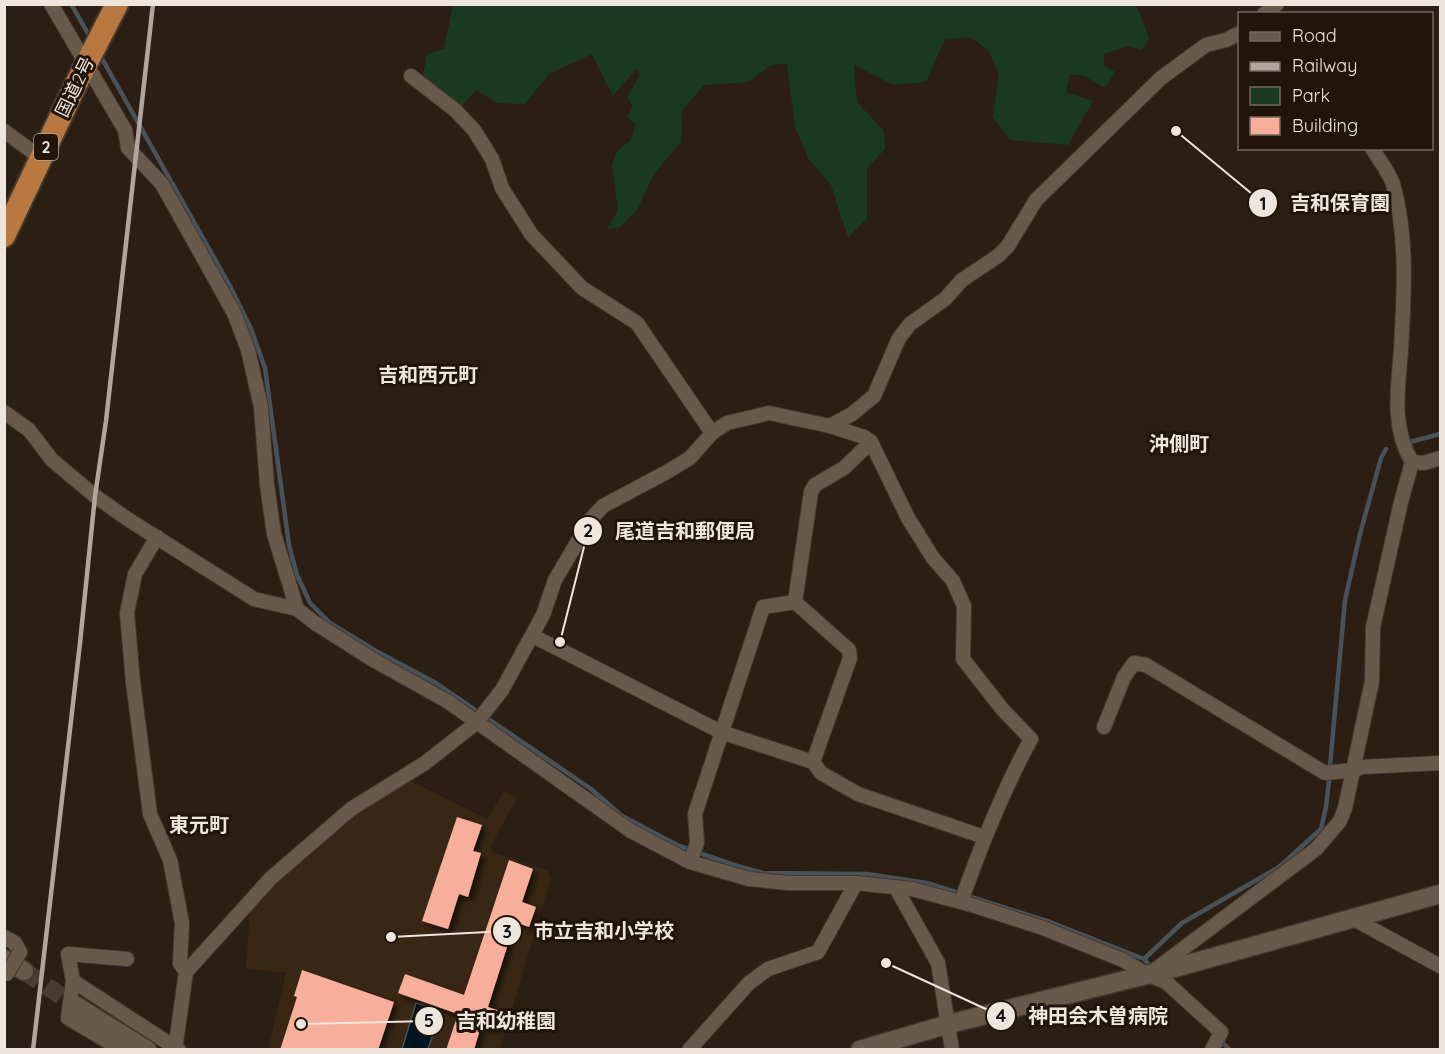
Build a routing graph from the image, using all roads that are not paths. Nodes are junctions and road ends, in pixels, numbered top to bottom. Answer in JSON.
{"nodes":[{"id":1,"x":51,"y":4,"type":"edge"},
{"id":2,"x":117,"y":4,"type":"edge"},
{"id":3,"x":1238,"y":34,"type":"edge"},
{"id":4,"x":88,"y":61,"type":"junction"},
{"id":5,"x":411,"y":76,"type":"dead end"},
{"id":6,"x":4,"y":131,"type":"edge"},
{"id":7,"x":1373,"y":150,"type":"edge"},
{"id":8,"x":41,"y":158,"type":"junction"},
{"id":9,"x":4,"y":236,"type":"edge"},
{"id":10,"x":4,"y":412,"type":"edge"},
{"id":11,"x":830,"y":426,"type":"junction"},
{"id":12,"x":712,"y":433,"type":"junction"},
{"id":13,"x":871,"y":442,"type":"junction"},
{"id":14,"x":1440,"y":458,"type":"edge"},
{"id":15,"x":1412,"y":462,"type":"junction"},
{"id":16,"x":157,"y":537,"type":"junction"},
{"id":17,"x":795,"y":602,"type":"junction"},
{"id":18,"x":297,"y":609,"type":"junction"},
{"id":19,"x":533,"y":636,"type":"junction"},
{"id":20,"x":476,"y":723,"type":"junction"},
{"id":21,"x":1104,"y":727,"type":"dead end"},
{"id":22,"x":722,"y":732,"type":"junction"},
{"id":23,"x":813,"y":762,"type":"junction"},
{"id":24,"x":1440,"y":764,"type":"edge"},
{"id":25,"x":1354,"y":770,"type":"junction"},
{"id":26,"x":984,"y":837,"type":"junction"},
{"id":27,"x":690,"y":862,"type":"junction"},
{"id":28,"x":856,"y":883,"type":"junction"},
{"id":29,"x":896,"y":888,"type":"junction"},
{"id":30,"x":1440,"y":894,"type":"edge"},
{"id":31,"x":961,"y":902,"type":"junction"},
{"id":32,"x":1352,"y":918,"type":"junction"},
{"id":33,"x":4,"y":937,"type":"edge"},
{"id":34,"x":127,"y":959,"type":"dead end"},
{"id":35,"x":1174,"y":963,"type":"junction"},
{"id":36,"x":12,"y":966,"type":"edge"},
{"id":37,"x":1440,"y":966,"type":"edge"},
{"id":38,"x":186,"y":972,"type":"junction"},
{"id":39,"x":1148,"y":975,"type":"junction"},
{"id":40,"x":73,"y":981,"type":"junction"},
{"id":41,"x":75,"y":1006,"type":"tunnel mouth"},
{"id":42,"x":949,"y":1024,"type":"junction"},
{"id":43,"x":176,"y":1049,"type":"edge"},
{"id":44,"x":122,"y":1050,"type":"edge"},
{"id":45,"x":147,"y":1050,"type":"edge"},
{"id":46,"x":688,"y":1050,"type":"edge"},
{"id":47,"x":860,"y":1050,"type":"edge"},
{"id":48,"x":952,"y":1050,"type":"edge"},
{"id":49,"x":1212,"y":1050,"type":"edge"}],
"edges":[{"from":1,"to":4,"type":"street"},
{"from":2,"to":4,"type":"highway","name":"国道2号","number":"2"},
{"from":3,"to":11,"type":"street"},
{"from":4,"to":8,"type":"highway","name":"国道2号","number":"2"},
{"from":4,"to":18,"type":"street"},
{"from":5,"to":12,"type":"street"},
{"from":6,"to":8,"type":"street"},
{"from":7,"to":15,"type":"street"},
{"from":8,"to":9,"type":"highway","name":"国道2号","number":"2"},
{"from":10,"to":16,"type":"street"},
{"from":11,"to":12,"type":"street"},
{"from":11,"to":13,"type":"street"},
{"from":12,"to":19,"type":"street"},
{"from":13,"to":17,"type":"street"},
{"from":13,"to":26,"type":"street"},
{"from":14,"to":15,"type":"street"},
{"from":15,"to":25,"type":"street"},
{"from":16,"to":18,"type":"street"},
{"from":16,"to":38,"type":"street"},
{"from":17,"to":22,"type":"street"},
{"from":17,"to":23,"type":"street"},
{"from":18,"to":20,"type":"street"},
{"from":19,"to":20,"type":"street"},
{"from":19,"to":22,"type":"street"},
{"from":20,"to":27,"type":"street"},
{"from":20,"to":38,"type":"street"},
{"from":21,"to":25,"type":"street"},
{"from":22,"to":23,"type":"street"},
{"from":22,"to":27,"type":"street"},
{"from":23,"to":26,"type":"street"},
{"from":24,"to":25,"type":"street"},
{"from":25,"to":35,"type":"street"},
{"from":26,"to":31,"type":"street"},
{"from":27,"to":28,"type":"street"},
{"from":28,"to":29,"type":"street"},
{"from":28,"to":46,"type":"street"},
{"from":29,"to":31,"type":"street"},
{"from":29,"to":42,"type":"street"},
{"from":30,"to":32,"type":"street"},
{"from":31,"to":39,"type":"street"},
{"from":32,"to":35,"type":"street"},
{"from":32,"to":37,"type":"street"},
{"from":33,"to":36,"type":"street"},
{"from":34,"to":40,"type":"street"},
{"from":35,"to":39,"type":"street"},
{"from":38,"to":43,"type":"street"},
{"from":39,"to":42,"type":"street"},
{"from":39,"to":49,"type":"street"},
{"from":40,"to":43,"type":"street"},
{"from":40,"to":44,"type":"street"},
{"from":41,"to":45,"type":"street"},
{"from":42,"to":47,"type":"street"},
{"from":42,"to":48,"type":"street"}]}
